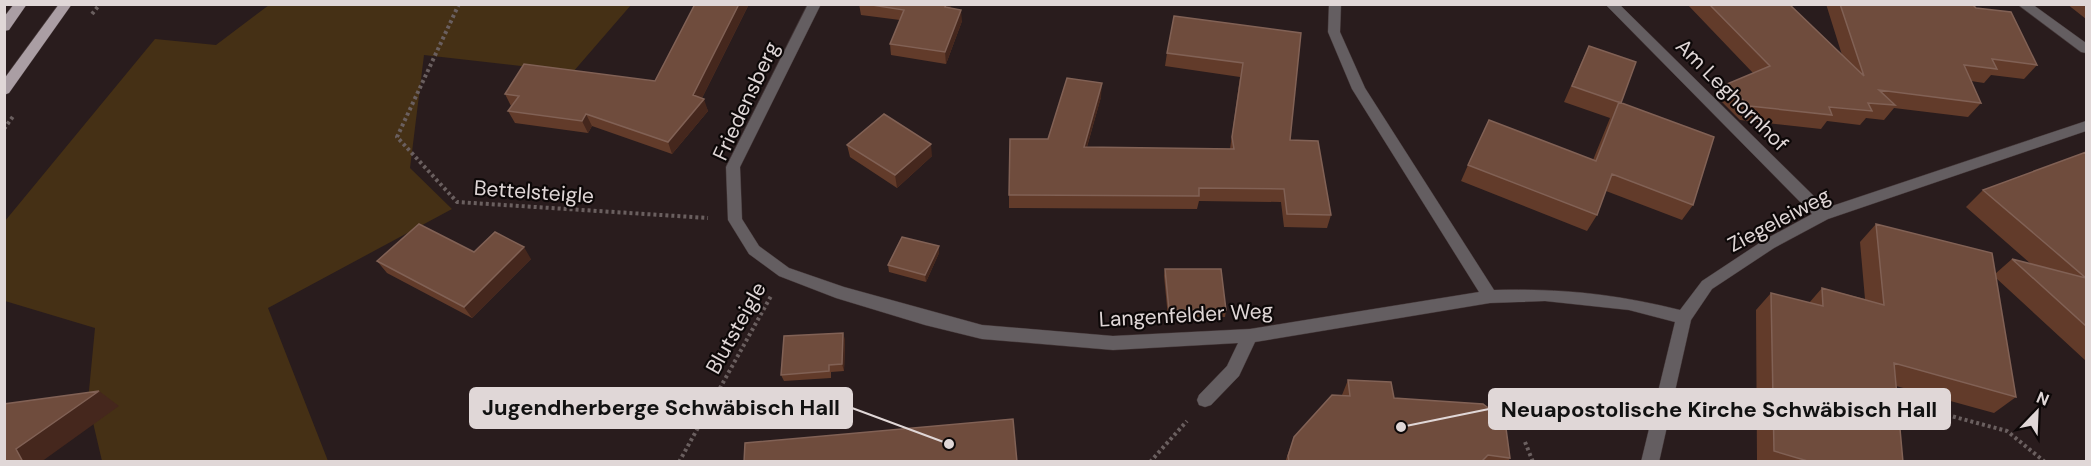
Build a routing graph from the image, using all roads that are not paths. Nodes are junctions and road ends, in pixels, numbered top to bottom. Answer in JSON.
{"nodes":[{"id":1,"x":21,"y":4,"type":"edge"},
{"id":2,"x":66,"y":4,"type":"edge"},
{"id":3,"x":815,"y":4,"type":"edge"},
{"id":4,"x":1335,"y":4,"type":"edge"},
{"id":5,"x":1611,"y":4,"type":"edge"},
{"id":6,"x":2023,"y":4,"type":"edge"},
{"id":7,"x":4,"y":27,"type":"edge"},
{"id":8,"x":2086,"y":49,"type":"edge"},
{"id":9,"x":4,"y":90,"type":"edge"},
{"id":10,"x":2086,"y":126,"type":"edge"},
{"id":11,"x":1823,"y":215,"type":"junction"},
{"id":12,"x":735,"y":219,"type":"joint"},
{"id":13,"x":1490,"y":297,"type":"junction"},
{"id":14,"x":1684,"y":318,"type":"junction"},
{"id":15,"x":1250,"y":336,"type":"junction"},
{"id":16,"x":1205,"y":400,"type":"road end"},
{"id":17,"x":1650,"y":462,"type":"edge"}],
"edges":[{"from":1,"to":7,"type":"main road"},
{"from":2,"to":9,"type":"main road"},
{"from":3,"to":12,"type":"street","name":"Friedensberg"},
{"from":4,"to":13,"type":"street"},
{"from":5,"to":11,"type":"street","name":"Am Leghornhof"},
{"from":6,"to":8,"type":"street"},
{"from":10,"to":11,"type":"street","name":"Ziegeleiweg"},
{"from":11,"to":14,"type":"street","name":"Ziegeleiweg"},
{"from":12,"to":15,"type":"street","name":"Langenfelder Weg"},
{"from":13,"to":14,"type":"street","name":"Langenfelder Weg"},
{"from":13,"to":15,"type":"street","name":"Langenfelder Weg"},
{"from":14,"to":17,"type":"street","name":"Ziegeleiweg"},
{"from":15,"to":16,"type":"street"}]}
